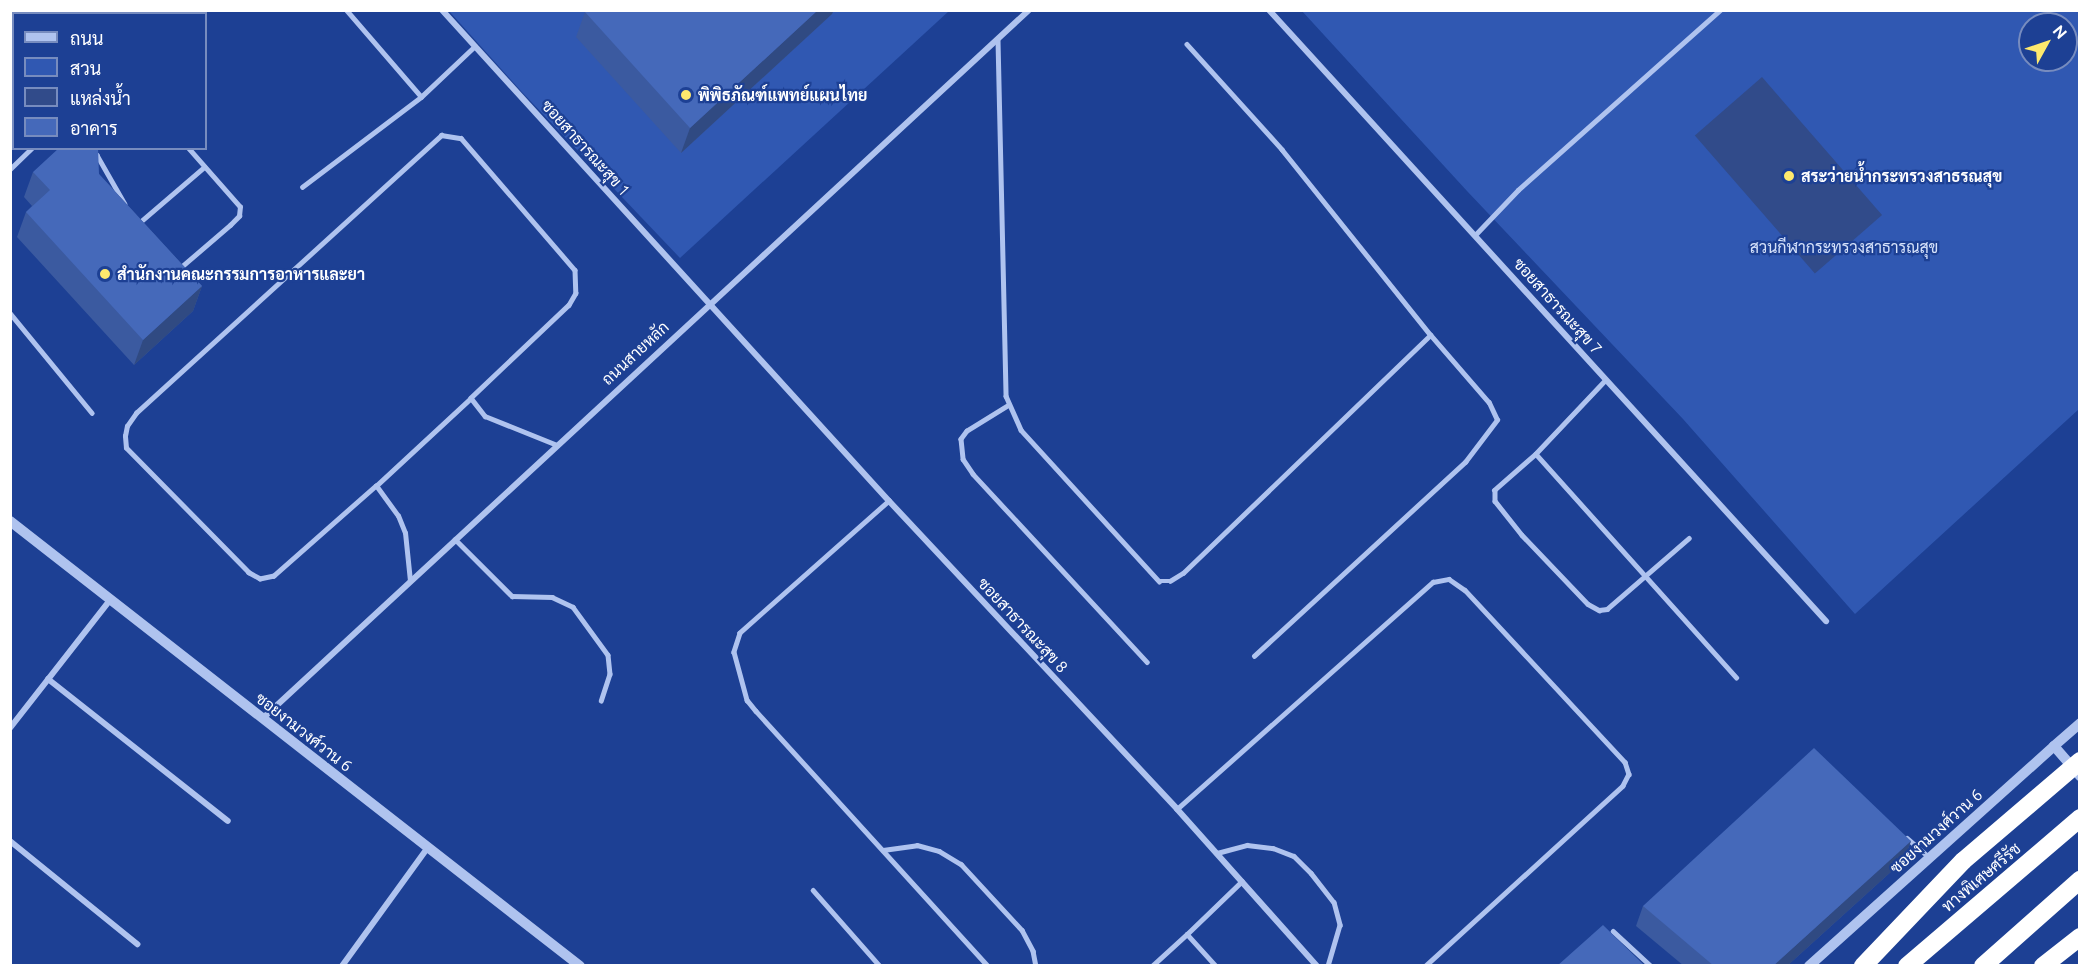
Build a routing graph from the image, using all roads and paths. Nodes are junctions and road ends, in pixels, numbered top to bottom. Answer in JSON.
{"nodes":[{"id":1,"x":346,"y":10,"type":"edge"},
{"id":2,"x":442,"y":10,"type":"edge"},
{"id":3,"x":1029,"y":10,"type":"edge"},
{"id":4,"x":1269,"y":10,"type":"edge"},
{"id":5,"x":1720,"y":10,"type":"edge"},
{"id":6,"x":998,"y":40,"type":"junction"},
{"id":7,"x":1186,"y":45,"type":"dead end"},
{"id":8,"x":475,"y":46,"type":"junction"},
{"id":9,"x":421,"y":97,"type":"junction"},
{"id":10,"x":30,"y":150,"type":"edge"},
{"id":11,"x":92,"y":150,"type":"edge"},
{"id":12,"x":190,"y":150,"type":"edge"},
{"id":13,"x":204,"y":167,"type":"junction"},
{"id":14,"x":10,"y":169,"type":"edge"},
{"id":15,"x":302,"y":187,"type":"dead end"},
{"id":16,"x":127,"y":207,"type":"edge"},
{"id":17,"x":132,"y":216,"type":"edge"},
{"id":18,"x":137,"y":225,"type":"junction"},
{"id":19,"x":144,"y":233,"type":"edge"},
{"id":20,"x":1475,"y":235,"type":"junction"},
{"id":21,"x":174,"y":266,"type":"edge"},
{"id":22,"x":709,"y":303,"type":"junction"},
{"id":23,"x":10,"y":313,"type":"edge"},
{"id":24,"x":1430,"y":335,"type":"junction"},
{"id":25,"x":1606,"y":380,"type":"junction"},
{"id":26,"x":471,"y":398,"type":"junction"},
{"id":27,"x":1009,"y":405,"type":"junction"},
{"id":28,"x":92,"y":413,"type":"dead end"},
{"id":29,"x":556,"y":444,"type":"junction"},
{"id":30,"x":1536,"y":454,"type":"junction"},
{"id":31,"x":376,"y":486,"type":"junction"},
{"id":32,"x":889,"y":501,"type":"junction"},
{"id":33,"x":10,"y":521,"type":"edge"},
{"id":34,"x":1689,"y":538,"type":"dead end"},
{"id":35,"x":455,"y":539,"type":"junction"},
{"id":36,"x":1647,"y":576,"type":"junction"},
{"id":37,"x":410,"y":581,"type":"junction"},
{"id":38,"x":110,"y":600,"type":"junction"},
{"id":39,"x":1826,"y":621,"type":"dead end"},
{"id":40,"x":1254,"y":656,"type":"dead end"},
{"id":41,"x":1147,"y":662,"type":"dead end"},
{"id":42,"x":1736,"y":677,"type":"dead end"},
{"id":43,"x":48,"y":680,"type":"junction"},
{"id":44,"x":601,"y":701,"type":"dead end"},
{"id":45,"x":262,"y":719,"type":"junction"},
{"id":46,"x":2079,"y":723,"type":"edge"},
{"id":47,"x":10,"y":728,"type":"edge"},
{"id":48,"x":2054,"y":746,"type":"junction"},
{"id":49,"x":2079,"y":761,"type":"edge"},
{"id":50,"x":2079,"y":776,"type":"edge"},
{"id":51,"x":1177,"y":809,"type":"junction"},
{"id":52,"x":2079,"y":818,"type":"edge"},
{"id":53,"x":228,"y":821,"type":"dead end"},
{"id":54,"x":1903,"y":835,"type":"edge"},
{"id":55,"x":10,"y":841,"type":"edge"},
{"id":56,"x":428,"y":846,"type":"junction"},
{"id":57,"x":883,"y":850,"type":"junction"},
{"id":58,"x":1217,"y":853,"type":"junction"},
{"id":59,"x":1930,"y":858,"type":"junction"},
{"id":60,"x":1242,"y":880,"type":"junction"},
{"id":61,"x":2079,"y":880,"type":"edge"},
{"id":62,"x":813,"y":890,"type":"dead end"},
{"id":63,"x":1613,"y":931,"type":"edge"},
{"id":64,"x":1187,"y":934,"type":"junction"},
{"id":65,"x":2079,"y":937,"type":"edge"},
{"id":66,"x":136,"y":944,"type":"dead end"},
{"id":67,"x":1315,"y":965,"type":"edge"},
{"id":68,"x":342,"y":966,"type":"edge"},
{"id":69,"x":580,"y":966,"type":"edge"},
{"id":70,"x":880,"y":966,"type":"edge"},
{"id":71,"x":988,"y":966,"type":"edge"},
{"id":72,"x":1036,"y":966,"type":"edge"},
{"id":73,"x":1152,"y":966,"type":"edge"},
{"id":74,"x":1216,"y":966,"type":"edge"},
{"id":75,"x":1328,"y":966,"type":"edge"},
{"id":76,"x":1426,"y":966,"type":"edge"},
{"id":77,"x":1651,"y":966,"type":"edge"},
{"id":78,"x":1809,"y":966,"type":"edge"},
{"id":79,"x":1863,"y":966,"type":"edge"},
{"id":80,"x":1907,"y":966,"type":"edge"},
{"id":81,"x":1983,"y":966,"type":"edge"},
{"id":82,"x":2043,"y":966,"type":"edge"}],
"edges":[{"from":1,"to":9,"type":"lane"},
{"from":2,"to":8,"type":"street","name":"ซอยสาธารณะสุข 1"},
{"from":3,"to":6,"type":"street","name":"ถนนสายหลัก"},
{"from":4,"to":20,"type":"street","name":"ซอยสาธารณะสุข 7"},
{"from":5,"to":20,"type":"lane"},
{"from":6,"to":22,"type":"street","name":"ถนนสายหลัก"},
{"from":6,"to":27,"type":"lane"},
{"from":7,"to":24,"type":"lane"},
{"from":8,"to":9,"type":"lane"},
{"from":8,"to":22,"type":"street","name":"ซอยสาธารณะสุข 1"},
{"from":9,"to":15,"type":"lane"},
{"from":10,"to":14,"type":"lane"},
{"from":11,"to":16,"type":"lane"},
{"from":12,"to":13,"type":"lane"},
{"from":13,"to":18,"type":"lane"},
{"from":13,"to":21,"type":"lane"},
{"from":17,"to":18,"type":"lane"},
{"from":18,"to":19,"type":"lane"},
{"from":20,"to":25,"type":"street","name":"ซอยสาธารณะสุข 7"},
{"from":22,"to":29,"type":"street","name":"ถนนสายหลัก"},
{"from":22,"to":32,"type":"street","name":"ซอยสาธารณะสุข 8"},
{"from":23,"to":28,"type":"lane"},
{"from":24,"to":27,"type":"lane"},
{"from":24,"to":40,"type":"lane"},
{"from":25,"to":30,"type":"lane"},
{"from":25,"to":39,"type":"street","name":"ซอยสาธารณะสุข 7"},
{"from":26,"to":29,"type":"lane"},
{"from":26,"to":31,"type":"lane"},
{"from":26,"to":31,"type":"lane"},
{"from":27,"to":41,"type":"lane"},
{"from":29,"to":35,"type":"street","name":"ถนนสายหลัก"},
{"from":30,"to":36,"type":"lane"},
{"from":30,"to":36,"type":"lane"},
{"from":31,"to":37,"type":"lane"},
{"from":32,"to":51,"type":"street","name":"ซอยสาธารณะสุข 8"},
{"from":32,"to":57,"type":"lane"},
{"from":33,"to":38,"type":"street","name":"ซอยงามวงศ์วาน 6"},
{"from":34,"to":36,"type":"lane"},
{"from":35,"to":37,"type":"street","name":"ถนนสายหลัก"},
{"from":35,"to":44,"type":"lane"},
{"from":36,"to":42,"type":"lane"},
{"from":37,"to":45,"type":"street","name":"ถนนสายหลัก"},
{"from":38,"to":43,"type":"street"},
{"from":38,"to":45,"type":"street","name":"ซอยงามวงศ์วาน 6"},
{"from":43,"to":47,"type":"street"},
{"from":43,"to":53,"type":"street"},
{"from":45,"to":56,"type":"street","name":"ซอยงามวงศ์วาน 6"},
{"from":46,"to":48,"type":"street","name":"ซอยงามวงศ์วาน 6"},
{"from":48,"to":50,"type":"street"},
{"from":48,"to":59,"type":"street","name":"ซอยงามวงศ์วาน 6"},
{"from":49,"to":79,"type":"highway","bridge":true},
{"from":51,"to":58,"type":"street","name":"ซอยสาธารณะสุข 8"},
{"from":51,"to":76,"type":"lane"},
{"from":52,"to":80,"type":"highway","name":"ทางพิเศษศรีรัช"},
{"from":54,"to":59,"type":"lane"},
{"from":55,"to":66,"type":"street"},
{"from":56,"to":68,"type":"street"},
{"from":56,"to":69,"type":"street","name":"ซอยงามวงศ์วาน 6"},
{"from":57,"to":71,"type":"lane"},
{"from":57,"to":72,"type":"lane"},
{"from":58,"to":60,"type":"street","name":"ซอยสาธารณะสุข 8"},
{"from":58,"to":75,"type":"lane"},
{"from":59,"to":78,"type":"street","name":"ซอยงามวงศ์วาน 6"},
{"from":60,"to":64,"type":"lane"},
{"from":60,"to":67,"type":"street","name":"ซอยสาธารณะสุข 8"},
{"from":61,"to":81,"type":"highway"},
{"from":62,"to":70,"type":"lane"},
{"from":63,"to":77,"type":"lane"},
{"from":64,"to":73,"type":"lane"},
{"from":64,"to":74,"type":"lane"},
{"from":65,"to":82,"type":"highway"}]}
